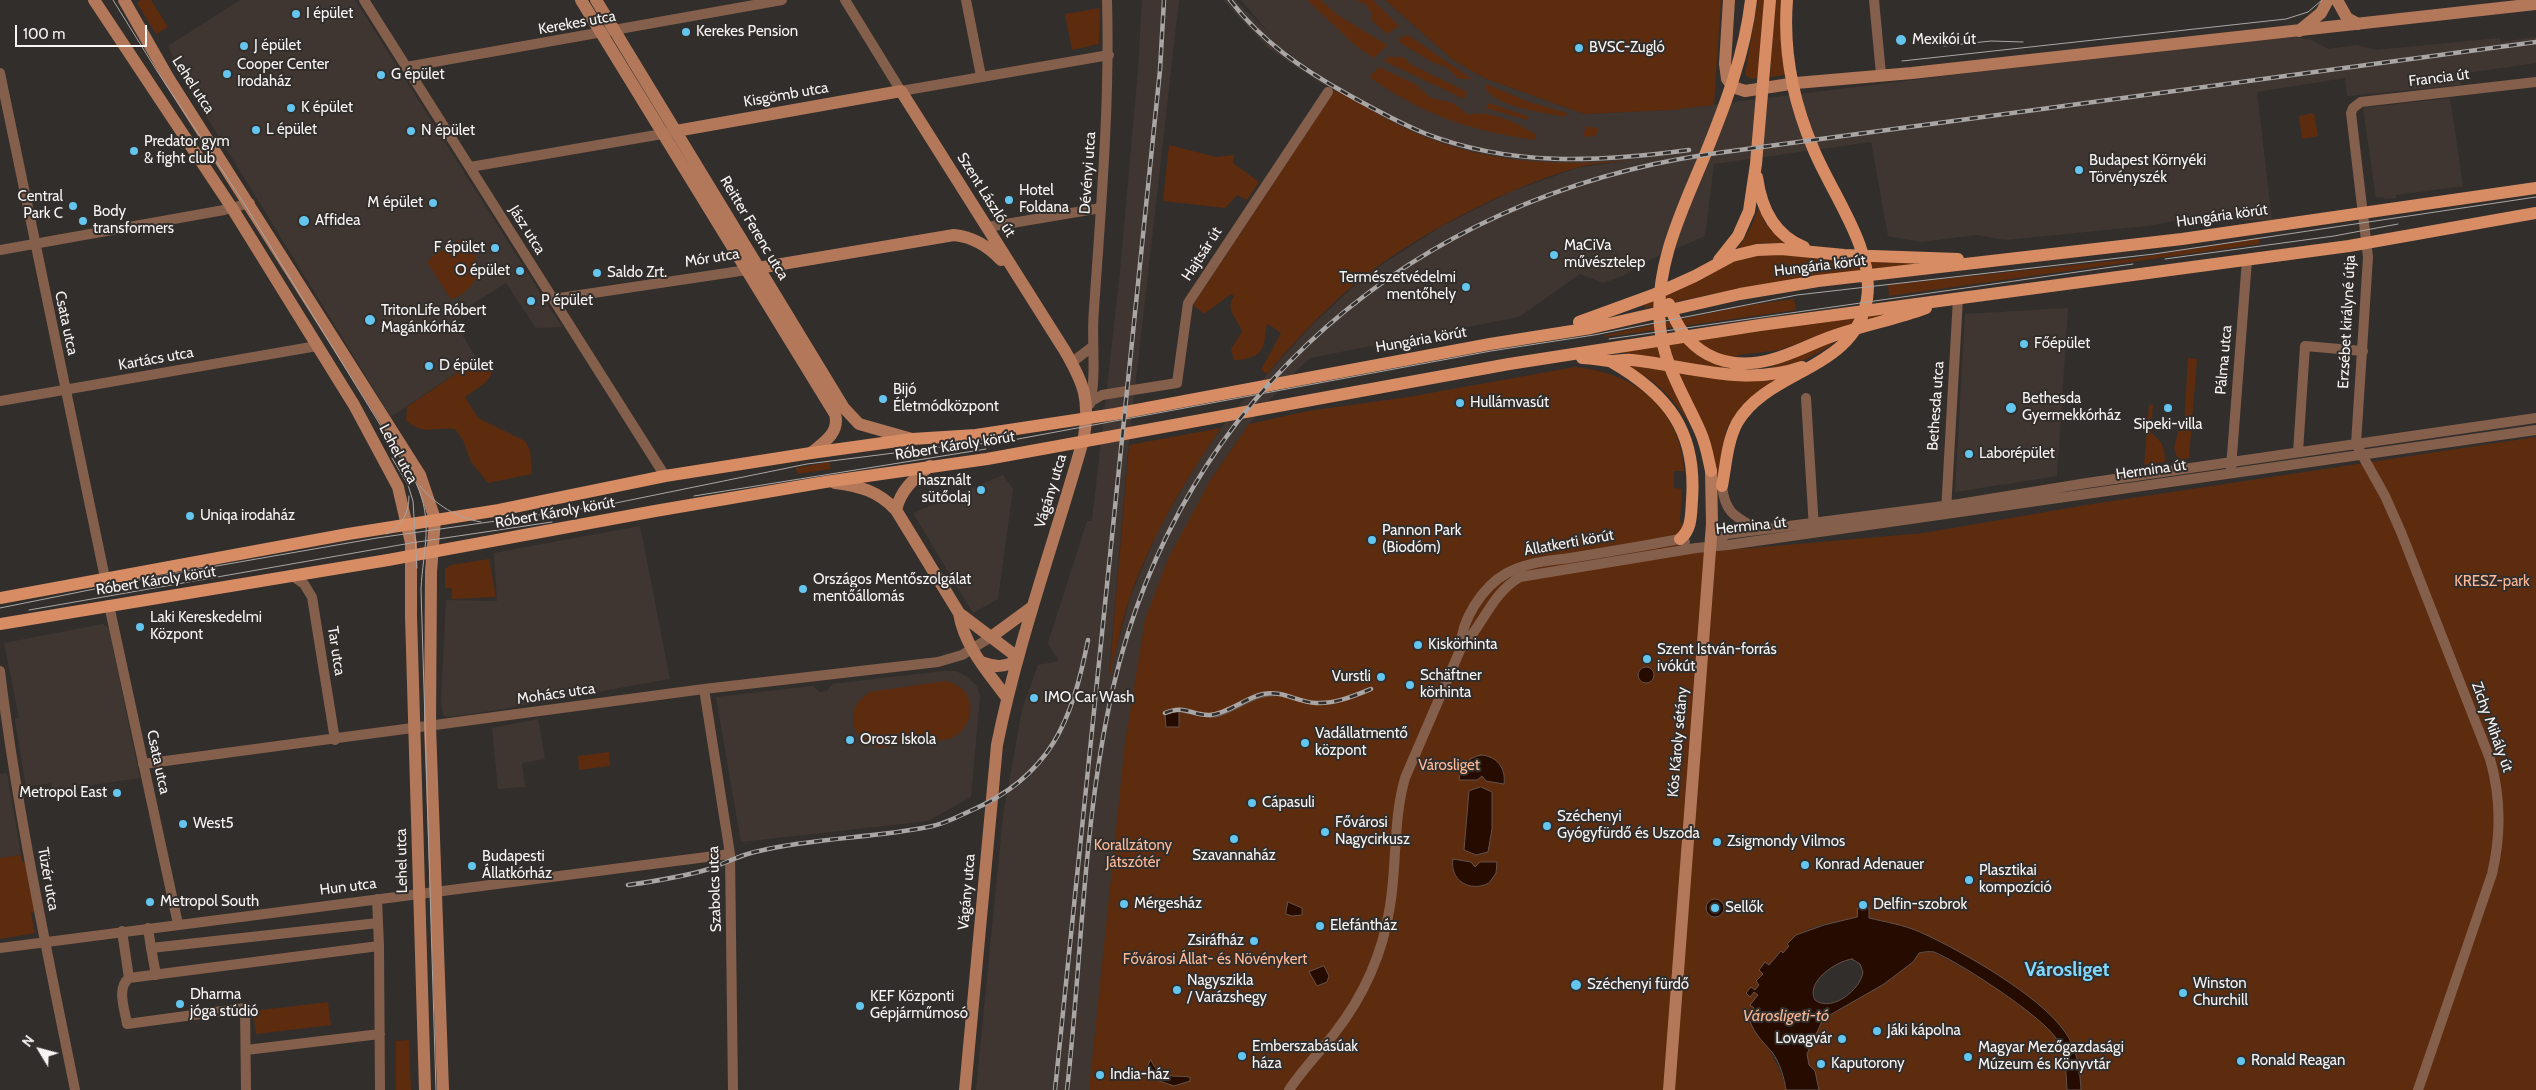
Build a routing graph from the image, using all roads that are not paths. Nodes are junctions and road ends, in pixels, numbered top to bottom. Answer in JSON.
{"nodes":[{"id":1,"x":94,"y":0,"type":"edge"},
{"id":2,"x":124,"y":0,"type":"edge"},
{"id":3,"x":364,"y":0,"type":"edge"},
{"id":4,"x":581,"y":0,"type":"edge"},
{"id":5,"x":596,"y":0,"type":"edge"},
{"id":6,"x":782,"y":0,"type":"edge"},
{"id":7,"x":846,"y":0,"type":"edge"},
{"id":8,"x":966,"y":0,"type":"edge"},
{"id":9,"x":1107,"y":0,"type":"edge"},
{"id":10,"x":1729,"y":0,"type":"edge"},
{"id":11,"x":1752,"y":0,"type":"edge"},
{"id":12,"x":1770,"y":0,"type":"edge"},
{"id":13,"x":1787,"y":0,"type":"edge"},
{"id":14,"x":1874,"y":0,"type":"edge"},
{"id":15,"x":2328,"y":0,"type":"edge"},
{"id":16,"x":2337,"y":0,"type":"edge"},
{"id":17,"x":2536,"y":4,"type":"edge"},
{"id":18,"x":2358,"y":24,"type":"junction"},
{"id":19,"x":2300,"y":30,"type":"junction"},
{"id":20,"x":615,"y":32,"type":"junction"},
{"id":21,"x":602,"y":34,"type":"junction"},
{"id":22,"x":1109,"y":55,"type":"junction"},
{"id":23,"x":406,"y":67,"type":"junction"},
{"id":24,"x":0,"y":73,"type":"edge"},
{"id":25,"x":1881,"y":74,"type":"junction"},
{"id":26,"x":981,"y":76,"type":"junction"},
{"id":27,"x":2536,"y":82,"type":"edge"},
{"id":28,"x":901,"y":91,"type":"junction"},
{"id":29,"x":1328,"y":92,"type":"dead end"},
{"id":30,"x":2351,"y":113,"type":"joint"},
{"id":31,"x":670,"y":132,"type":"junction"},
{"id":32,"x":470,"y":167,"type":"junction"},
{"id":33,"x":2536,"y":188,"type":"edge"},
{"id":34,"x":1756,"y":192,"type":"junction"},
{"id":35,"x":250,"y":203,"type":"junction"},
{"id":36,"x":232,"y":208,"type":"junction"},
{"id":37,"x":1101,"y":208,"type":"junction"},
{"id":38,"x":2536,"y":213,"type":"edge"},
{"id":39,"x":980,"y":214,"type":"junction"},
{"id":40,"x":2363,"y":214,"type":"junction"},
{"id":41,"x":988,"y":227,"type":"junction"},
{"id":42,"x":966,"y":236,"type":"junction"},
{"id":43,"x":2367,"y":243,"type":"junction"},
{"id":44,"x":35,"y":244,"type":"junction"},
{"id":45,"x":1669,"y":245,"type":"junction"},
{"id":46,"x":0,"y":250,"type":"edge"},
{"id":47,"x":1813,"y":251,"type":"junction"},
{"id":48,"x":2006,"y":260,"type":"junction"},
{"id":49,"x":2247,"y":260,"type":"junction"},
{"id":50,"x":1712,"y":267,"type":"junction"},
{"id":51,"x":753,"y":269,"type":"junction"},
{"id":52,"x":1012,"y":271,"type":"junction"},
{"id":53,"x":1954,"y":299,"type":"junction"},
{"id":54,"x":553,"y":300,"type":"junction"},
{"id":55,"x":1554,"y":334,"type":"junction"},
{"id":56,"x":317,"y":346,"type":"junction"},
{"id":57,"x":1092,"y":347,"type":"junction"},
{"id":58,"x":2363,"y":351,"type":"junction"},
{"id":59,"x":1560,"y":356,"type":"junction"},
{"id":60,"x":1823,"y":360,"type":"junction"},
{"id":61,"x":1610,"y":361,"type":"junction"},
{"id":62,"x":1071,"y":362,"type":"junction"},
{"id":63,"x":1093,"y":387,"type":"junction"},
{"id":64,"x":65,"y":390,"type":"junction"},
{"id":65,"x":1102,"y":395,"type":"junction"},
{"id":66,"x":1806,"y":398,"type":"dead end"},
{"id":67,"x":0,"y":401,"type":"edge"},
{"id":68,"x":1089,"y":407,"type":"junction"},
{"id":69,"x":1115,"y":414,"type":"joint"},
{"id":70,"x":2536,"y":418,"type":"edge"},
{"id":71,"x":2536,"y":430,"type":"edge"},
{"id":72,"x":912,"y":439,"type":"junction"},
{"id":73,"x":2356,"y":444,"type":"junction"},
{"id":74,"x":812,"y":452,"type":"junction"},
{"id":75,"x":2298,"y":452,"type":"junction"},
{"id":76,"x":2361,"y":454,"type":"junction"},
{"id":77,"x":2231,"y":463,"type":"junction"},
{"id":78,"x":930,"y":466,"type":"junction"},
{"id":79,"x":1711,"y":471,"type":"joint"},
{"id":80,"x":2231,"y":474,"type":"junction"},
{"id":81,"x":665,"y":476,"type":"junction"},
{"id":82,"x":825,"y":482,"type":"junction"},
{"id":83,"x":1722,"y":486,"type":"junction"},
{"id":84,"x":896,"y":510,"type":"junction"},
{"id":85,"x":1946,"y":511,"type":"junction"},
{"id":86,"x":435,"y":519,"type":"junction"},
{"id":87,"x":408,"y":523,"type":"junction"},
{"id":88,"x":1712,"y":524,"type":"junction"},
{"id":89,"x":1814,"y":529,"type":"junction"},
{"id":90,"x":1759,"y":530,"type":"junction"},
{"id":91,"x":1680,"y":540,"type":"junction"},
{"id":92,"x":1710,"y":546,"type":"junction"},
{"id":93,"x":1696,"y":548,"type":"junction"},
{"id":94,"x":433,"y":552,"type":"junction"},
{"id":95,"x":411,"y":555,"type":"junction"},
{"id":96,"x":291,"y":575,"type":"junction"},
{"id":97,"x":105,"y":578,"type":"junction"},
{"id":98,"x":0,"y":598,"type":"edge"},
{"id":99,"x":109,"y":605,"type":"junction"},
{"id":100,"x":1032,"y":607,"type":"junction"},
{"id":101,"x":959,"y":613,"type":"junction"},
{"id":102,"x":0,"y":624,"type":"edge"},
{"id":103,"x":991,"y":637,"type":"junction"},
{"id":104,"x":1461,"y":648,"type":"junction"},
{"id":105,"x":972,"y":649,"type":"junction"},
{"id":106,"x":1018,"y":660,"type":"junction"},
{"id":107,"x":981,"y":662,"type":"junction"},
{"id":108,"x":0,"y":671,"type":"edge"},
{"id":109,"x":704,"y":689,"type":"junction"},
{"id":110,"x":1007,"y":698,"type":"junction"},
{"id":111,"x":430,"y":726,"type":"junction"},
{"id":112,"x":416,"y":729,"type":"junction"},
{"id":113,"x":335,"y":740,"type":"junction"},
{"id":114,"x":5,"y":755,"type":"edge"},
{"id":115,"x":143,"y":764,"type":"junction"},
{"id":116,"x":730,"y":854,"type":"junction"},
{"id":117,"x":437,"y":890,"type":"junction"},
{"id":118,"x":419,"y":893,"type":"junction"},
{"id":119,"x":377,"y":899,"type":"junction"},
{"id":120,"x":378,"y":923,"type":"junction"},
{"id":121,"x":178,"y":924,"type":"junction"},
{"id":122,"x":148,"y":928,"type":"junction"},
{"id":123,"x":122,"y":931,"type":"junction"},
{"id":124,"x":44,"y":942,"type":"junction"},
{"id":125,"x":380,"y":946,"type":"junction"},
{"id":126,"x":0,"y":948,"type":"edge"},
{"id":127,"x":152,"y":948,"type":"junction"},
{"id":128,"x":156,"y":975,"type":"junction"},
{"id":129,"x":129,"y":978,"type":"junction"},
{"id":130,"x":380,"y":1034,"type":"junction"},
{"id":131,"x":246,"y":1050,"type":"junction"},
{"id":132,"x":75,"y":1090,"type":"edge"},
{"id":133,"x":246,"y":1090,"type":"edge"},
{"id":134,"x":380,"y":1090,"type":"edge"},
{"id":135,"x":425,"y":1090,"type":"edge"},
{"id":136,"x":443,"y":1090,"type":"edge"},
{"id":137,"x":733,"y":1090,"type":"edge"},
{"id":138,"x":966,"y":1090,"type":"edge"},
{"id":139,"x":1288,"y":1090,"type":"edge"},
{"id":140,"x":1668,"y":1090,"type":"edge"},
{"id":141,"x":2418,"y":1090,"type":"edge"}],
"edges":[{"from":1,"to":36,"type":"street","name":"Lehel utca"},
{"from":2,"to":35,"type":"street","name":"Lehel utca"},
{"from":3,"to":23,"type":"street","name":"Jász utca"},
{"from":4,"to":21,"type":"street","name":"Reitter Ferenc utca"},
{"from":5,"to":20,"type":"street","name":"Reitter Ferenc utca"},
{"from":6,"to":20,"type":"street","name":"Kerekes utca"},
{"from":7,"to":28,"type":"street","name":"Szent László út"},
{"from":8,"to":26,"type":"street"},
{"from":9,"to":22,"type":"street","name":"Dévényi utca"},
{"from":10,"to":25,"type":"street"},
{"from":11,"to":45,"type":"main road"},
{"from":12,"to":34,"type":"main road"},
{"from":13,"to":60,"type":"main road"},
{"from":14,"to":25,"type":"street"},
{"from":15,"to":19,"type":"street"},
{"from":16,"to":18,"type":"street"},
{"from":17,"to":18,"type":"street"},
{"from":18,"to":19,"type":"street"},
{"from":19,"to":25,"type":"street"},
{"from":20,"to":21,"type":"street","name":"Kerekes utca"},
{"from":20,"to":31,"type":"street","name":"Reitter Ferenc utca"},
{"from":21,"to":23,"type":"street","name":"Kerekes utca"},
{"from":21,"to":31,"type":"street","name":"Reitter Ferenc utca"},
{"from":22,"to":26,"type":"street","name":"Kisgömb utca"},
{"from":22,"to":37,"type":"street","name":"Dévényi utca"},
{"from":23,"to":32,"type":"street","name":"Jász utca"},
{"from":24,"to":44,"type":"street","name":"Csata utca"},
{"from":26,"to":28,"type":"street","name":"Kisgömb utca"},
{"from":27,"to":30,"type":"street","name":"Francia út"},
{"from":28,"to":31,"type":"street","name":"Kisgömb utca"},
{"from":28,"to":39,"type":"street","name":"Szent László út"},
{"from":29,"to":65,"type":"street","name":"Hajtsár út"},
{"from":30,"to":40,"type":"street","name":"Erzsébet királyné útja"},
{"from":31,"to":32,"type":"street","name":"Kisgömb utca"},
{"from":31,"to":51,"type":"street","name":"Reitter Ferenc utca"},
{"from":32,"to":54,"type":"street","name":"Jász utca"},
{"from":33,"to":40,"type":"main road","name":"Hungária körút"},
{"from":34,"to":47,"type":"main road"},
{"from":34,"to":50,"type":"main road"},
{"from":35,"to":36,"type":"street"},
{"from":35,"to":86,"type":"street","name":"Lehel utca"},
{"from":36,"to":44,"type":"street"},
{"from":36,"to":56,"type":"street","name":"Lehel utca"},
{"from":37,"to":41,"type":"street"},
{"from":37,"to":57,"type":"street","name":"Dévényi utca"},
{"from":38,"to":43,"type":"main road"},
{"from":39,"to":41,"type":"street","name":"Szent László út"},
{"from":39,"to":42,"type":"street"},
{"from":40,"to":43,"type":"street","name":"Erzsébet királyné útja"},
{"from":40,"to":48,"type":"main road","name":"Hungária körút"},
{"from":41,"to":52,"type":"street","name":"Szent László út"},
{"from":42,"to":51,"type":"street","name":"Mór utca"},
{"from":42,"to":52,"type":"street","name":"Mór utca"},
{"from":43,"to":49,"type":"main road"},
{"from":43,"to":58,"type":"street","name":"Erzsébet királyné útja"},
{"from":44,"to":46,"type":"street"},
{"from":44,"to":64,"type":"street","name":"Csata utca"},
{"from":45,"to":53,"type":"main road"},
{"from":45,"to":79,"type":"main road"},
{"from":47,"to":48,"type":"main road"},
{"from":47,"to":50,"type":"main road"},
{"from":48,"to":55,"type":"main road","name":"Hungária körút"},
{"from":49,"to":53,"type":"main road"},
{"from":49,"to":77,"type":"street","name":"Pálma utca"},
{"from":50,"to":55,"type":"main road"},
{"from":51,"to":54,"type":"street","name":"Mór utca"},
{"from":51,"to":72,"type":"street","name":"Reitter Ferenc utca"},
{"from":51,"to":74,"type":"street","name":"Reitter Ferenc utca"},
{"from":52,"to":62,"type":"street","name":"Szent László út"},
{"from":53,"to":59,"type":"main road"},
{"from":53,"to":85,"type":"street","name":"Bethesda utca"},
{"from":54,"to":81,"type":"street","name":"Jász utca"},
{"from":55,"to":69,"type":"main road","name":"Hungária körút"},
{"from":56,"to":64,"type":"street","name":"Kartács utca"},
{"from":56,"to":87,"type":"street","name":"Lehel utca"},
{"from":57,"to":62,"type":"street"},
{"from":57,"to":63,"type":"street","name":"Dévényi utca"},
{"from":58,"to":73,"type":"street","name":"Erzsébet királyné útja"},
{"from":58,"to":75,"type":"street"},
{"from":59,"to":61,"type":"main road"},
{"from":59,"to":78,"type":"main road","name":"Róbert Károly körút"},
{"from":60,"to":61,"type":"main road"},
{"from":60,"to":83,"type":"main road"},
{"from":61,"to":91,"type":"main road"},
{"from":62,"to":68,"type":"street","name":"Szent László út"},
{"from":63,"to":65,"type":"street"},
{"from":63,"to":68,"type":"street","name":"Dévényi utca"},
{"from":64,"to":67,"type":"street","name":"Kartács utca"},
{"from":64,"to":97,"type":"street","name":"Csata utca"},
{"from":65,"to":68,"type":"street","name":"Hajtsár út"},
{"from":66,"to":89,"type":"street"},
{"from":68,"to":100,"type":"street","name":"Vágány utca"},
{"from":69,"to":72,"type":"main road","name":"Róbert Károly körút"},
{"from":70,"to":73,"type":"street","name":"Hermina út"},
{"from":71,"to":76,"type":"street","name":"Hermina út"},
{"from":72,"to":74,"type":"main road","name":"Róbert Károly körút"},
{"from":73,"to":75,"type":"street","name":"Hermina út"},
{"from":73,"to":76,"type":"street","name":"Zichy Mihály út"},
{"from":74,"to":81,"type":"main road","name":"Róbert Károly körút"},
{"from":75,"to":77,"type":"street","name":"Hermina út"},
{"from":76,"to":80,"type":"street","name":"Hermina út"},
{"from":76,"to":141,"type":"street","name":"Zichy Mihály út"},
{"from":77,"to":80,"type":"street","name":"Pálma utca"},
{"from":77,"to":85,"type":"street","name":"Hermina út"},
{"from":78,"to":82,"type":"main road","name":"Róbert Károly körút"},
{"from":78,"to":84,"type":"street"},
{"from":79,"to":88,"type":"street"},
{"from":80,"to":85,"type":"street","name":"Hermina út"},
{"from":81,"to":86,"type":"main road","name":"Róbert Károly körút"},
{"from":82,"to":84,"type":"street"},
{"from":82,"to":94,"type":"main road","name":"Róbert Károly körút"},
{"from":83,"to":88,"type":"street"},
{"from":83,"to":90,"type":"street"},
{"from":84,"to":101,"type":"street"},
{"from":85,"to":89,"type":"street","name":"Hermina út"},
{"from":86,"to":87,"type":"main road","name":"Róbert Károly körút"},
{"from":86,"to":94,"type":"street","name":"Lehel utca"},
{"from":87,"to":95,"type":"street","name":"Lehel utca"},
{"from":87,"to":97,"type":"main road","name":"Róbert Károly körút"},
{"from":88,"to":92,"type":"street","name":"Kós Károly sétány"},
{"from":89,"to":90,"type":"street","name":"Hermina út"},
{"from":89,"to":92,"type":"street","name":"Hermina út"},
{"from":90,"to":92,"type":"street","name":"Hermina út"},
{"from":91,"to":93,"type":"street"},
{"from":91,"to":104,"type":"street","name":"Állatkerti körút"},
{"from":92,"to":93,"type":"street","name":"Állatkerti körút"},
{"from":92,"to":140,"type":"street","name":"Kós Károly sétány"},
{"from":93,"to":104,"type":"street","name":"Állatkerti körút"},
{"from":94,"to":95,"type":"main road","name":"Róbert Károly körút"},
{"from":94,"to":111,"type":"street","name":"Lehel utca"},
{"from":95,"to":96,"type":"main road","name":"Róbert Károly körút"},
{"from":95,"to":112,"type":"street","name":"Lehel utca"},
{"from":96,"to":99,"type":"main road","name":"Róbert Károly körút"},
{"from":96,"to":113,"type":"street","name":"Tar utca"},
{"from":97,"to":98,"type":"main road","name":"Róbert Károly körút"},
{"from":99,"to":102,"type":"main road","name":"Róbert Károly körút"},
{"from":99,"to":115,"type":"street","name":"Csata utca"},
{"from":100,"to":103,"type":"street"},
{"from":100,"to":106,"type":"street","name":"Vágány utca"},
{"from":101,"to":103,"type":"street"},
{"from":101,"to":105,"type":"street"},
{"from":103,"to":105,"type":"street"},
{"from":103,"to":106,"type":"street"},
{"from":104,"to":139,"type":"street","name":"Állatkerti körút"},
{"from":105,"to":107,"type":"street"},
{"from":105,"to":109,"type":"street","name":"Mohács utca"},
{"from":106,"to":107,"type":"street"},
{"from":106,"to":110,"type":"street","name":"Vágány utca"},
{"from":107,"to":110,"type":"street"},
{"from":108,"to":114,"type":"street","name":"Tüzér utca"},
{"from":109,"to":111,"type":"street","name":"Mohács utca"},
{"from":109,"to":116,"type":"street","name":"Szabolcs utca"},
{"from":110,"to":138,"type":"street","name":"Vágány utca"},
{"from":111,"to":112,"type":"street","name":"Mohács utca"},
{"from":111,"to":117,"type":"street","name":"Lehel utca"},
{"from":112,"to":113,"type":"street","name":"Mohács utca"},
{"from":112,"to":118,"type":"street","name":"Lehel utca"},
{"from":113,"to":115,"type":"street","name":"Mohács utca"},
{"from":114,"to":124,"type":"street","name":"Tüzér utca"},
{"from":115,"to":121,"type":"street","name":"Csata utca"},
{"from":116,"to":117,"type":"street","name":"Hun utca"},
{"from":116,"to":137,"type":"street","name":"Szabolcs utca"},
{"from":117,"to":118,"type":"street","name":"Hun utca"},
{"from":117,"to":136,"type":"street","name":"Lehel utca"},
{"from":118,"to":119,"type":"street","name":"Hun utca"},
{"from":118,"to":135,"type":"street","name":"Lehel utca"},
{"from":119,"to":120,"type":"street"},
{"from":119,"to":121,"type":"street","name":"Hun utca"},
{"from":120,"to":125,"type":"street"},
{"from":120,"to":127,"type":"street"},
{"from":121,"to":122,"type":"street","name":"Hun utca"},
{"from":122,"to":123,"type":"street","name":"Hun utca"},
{"from":122,"to":127,"type":"street"},
{"from":123,"to":124,"type":"street","name":"Hun utca"},
{"from":123,"to":129,"type":"street"},
{"from":124,"to":126,"type":"street","name":"Hun utca"},
{"from":124,"to":132,"type":"street","name":"Tüzér utca"},
{"from":125,"to":128,"type":"street"},
{"from":125,"to":130,"type":"street"},
{"from":127,"to":128,"type":"street"},
{"from":128,"to":129,"type":"street"},
{"from":129,"to":131,"type":"street"},
{"from":130,"to":131,"type":"street"},
{"from":130,"to":134,"type":"street"},
{"from":131,"to":133,"type":"street"}]}
